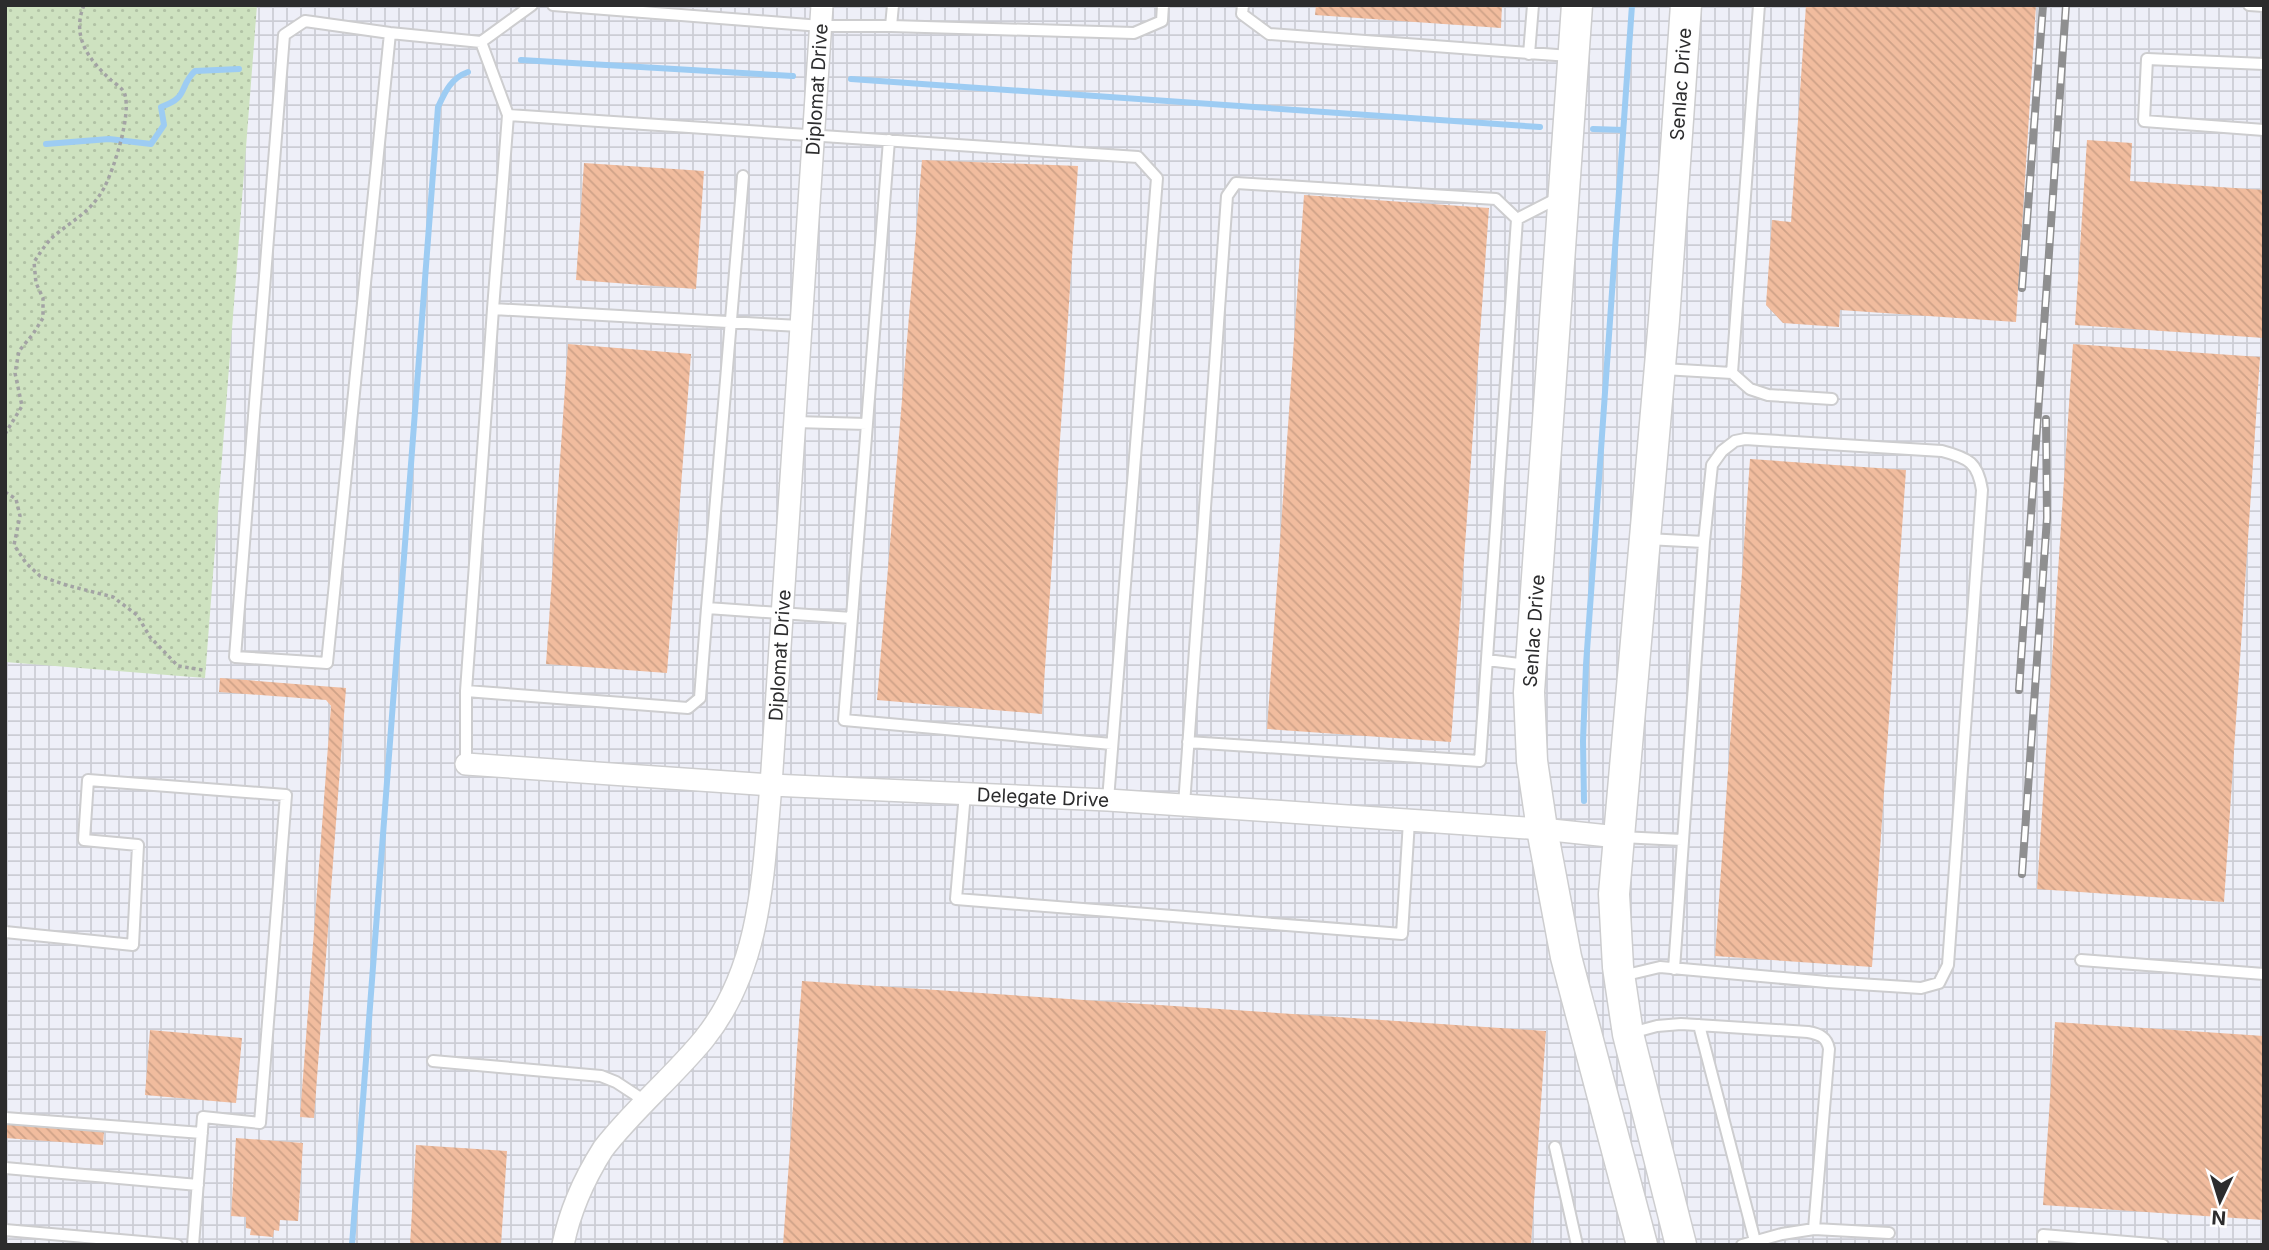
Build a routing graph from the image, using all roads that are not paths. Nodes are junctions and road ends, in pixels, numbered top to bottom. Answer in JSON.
{"nodes":[{"id":1,"x":532,"y":5,"type":"edge"},
{"id":2,"x":553,"y":5,"type":"edge"},
{"id":3,"x":893,"y":5,"type":"edge"},
{"id":4,"x":1163,"y":5,"type":"edge"},
{"id":5,"x":1242,"y":5,"type":"edge"},
{"id":6,"x":1533,"y":5,"type":"edge"},
{"id":7,"x":1577,"y":5,"type":"edge"},
{"id":8,"x":1686,"y":5,"type":"edge"},
{"id":9,"x":1759,"y":5,"type":"edge"},
{"id":10,"x":2249,"y":5,"type":"edge"},
{"id":11,"x":2264,"y":6,"type":"edge"},
{"id":12,"x":821,"y":16,"type":"edge"},
{"id":13,"x":891,"y":26,"type":"junction"},
{"id":14,"x":390,"y":33,"type":"junction"},
{"id":15,"x":481,"y":42,"type":"junction"},
{"id":16,"x":1529,"y":54,"type":"junction"},
{"id":17,"x":1573,"y":57,"type":"junction"},
{"id":18,"x":2264,"y":64,"type":"edge"},
{"id":19,"x":508,"y":116,"type":"junction"},
{"id":20,"x":2264,"y":130,"type":"edge"},
{"id":21,"x":813,"y":135,"type":"junction"},
{"id":22,"x":889,"y":140,"type":"junction"},
{"id":23,"x":743,"y":176,"type":"dead end"},
{"id":24,"x":1564,"y":196,"type":"junction"},
{"id":25,"x":1517,"y":219,"type":"junction"},
{"id":26,"x":493,"y":309,"type":"junction"},
{"id":27,"x":730,"y":324,"type":"junction"},
{"id":28,"x":800,"y":326,"type":"junction"},
{"id":29,"x":1659,"y":368,"type":"junction"},
{"id":30,"x":1732,"y":373,"type":"junction"},
{"id":31,"x":1832,"y":399,"type":"dead end"},
{"id":32,"x":795,"y":422,"type":"junction"},
{"id":33,"x":867,"y":424,"type":"junction"},
{"id":34,"x":1644,"y":539,"type":"junction"},
{"id":35,"x":1704,"y":542,"type":"junction"},
{"id":36,"x":707,"y":608,"type":"junction"},
{"id":37,"x":781,"y":612,"type":"junction"},
{"id":38,"x":852,"y":618,"type":"junction"},
{"id":39,"x":1487,"y":660,"type":"junction"},
{"id":40,"x":1531,"y":666,"type":"junction"},
{"id":41,"x":466,"y":691,"type":"junction"},
{"id":42,"x":1188,"y":742,"type":"junction"},
{"id":43,"x":1112,"y":744,"type":"junction"},
{"id":44,"x":466,"y":764,"type":"joint"},
{"id":45,"x":771,"y":785,"type":"junction"},
{"id":46,"x":965,"y":793,"type":"junction"},
{"id":47,"x":1108,"y":800,"type":"junction"},
{"id":48,"x":1184,"y":805,"type":"junction"},
{"id":49,"x":1409,"y":821,"type":"junction"},
{"id":50,"x":1542,"y":829,"type":"junction"},
{"id":51,"x":1618,"y":837,"type":"junction"},
{"id":52,"x":1682,"y":840,"type":"junction"},
{"id":53,"x":5,"y":932,"type":"edge"},
{"id":54,"x":2081,"y":960,"type":"dead end"},
{"id":55,"x":1674,"y":969,"type":"junction"},
{"id":56,"x":2264,"y":974,"type":"edge"},
{"id":57,"x":1620,"y":976,"type":"junction"},
{"id":58,"x":1699,"y":1025,"type":"junction"},
{"id":59,"x":1628,"y":1034,"type":"junction"},
{"id":60,"x":433,"y":1061,"type":"dead end"},
{"id":61,"x":645,"y":1101,"type":"junction"},
{"id":62,"x":5,"y":1118,"type":"edge"},
{"id":63,"x":202,"y":1133,"type":"junction"},
{"id":64,"x":1555,"y":1147,"type":"dead end"},
{"id":65,"x":5,"y":1168,"type":"edge"},
{"id":66,"x":198,"y":1185,"type":"junction"},
{"id":67,"x":1814,"y":1229,"type":"junction"},
{"id":68,"x":5,"y":1230,"type":"edge"},
{"id":69,"x":1889,"y":1233,"type":"dead end"},
{"id":70,"x":1756,"y":1243,"type":"edge"},
{"id":71,"x":177,"y":1245,"type":"edge"},
{"id":72,"x":193,"y":1245,"type":"edge"},
{"id":73,"x":563,"y":1245,"type":"edge"},
{"id":74,"x":1577,"y":1245,"type":"edge"},
{"id":75,"x":1643,"y":1245,"type":"edge"},
{"id":76,"x":1681,"y":1245,"type":"edge"},
{"id":77,"x":1742,"y":1245,"type":"edge"},
{"id":78,"x":2043,"y":1245,"type":"edge"},
{"id":79,"x":2163,"y":1245,"type":"edge"}],
"edges":[{"from":1,"to":15,"type":"lane"},
{"from":2,"to":12,"type":"lane"},
{"from":3,"to":13,"type":"lane"},
{"from":4,"to":13,"type":"lane"},
{"from":5,"to":16,"type":"lane"},
{"from":6,"to":16,"type":"lane"},
{"from":7,"to":17,"type":"street","name":"Senlac Drive"},
{"from":8,"to":29,"type":"street","name":"Senlac Drive"},
{"from":9,"to":30,"type":"lane"},
{"from":10,"to":11,"type":"lane"},
{"from":12,"to":13,"type":"lane"},
{"from":12,"to":21,"type":"street","name":"Diplomat Drive"},
{"from":14,"to":14,"type":"lane"},
{"from":14,"to":15,"type":"lane"},
{"from":15,"to":19,"type":"lane"},
{"from":16,"to":17,"type":"lane"},
{"from":17,"to":24,"type":"street","name":"Senlac Drive"},
{"from":18,"to":20,"type":"lane"},
{"from":19,"to":21,"type":"lane"},
{"from":19,"to":26,"type":"lane"},
{"from":21,"to":22,"type":"lane"},
{"from":21,"to":28,"type":"street","name":"Diplomat Drive"},
{"from":22,"to":33,"type":"lane"},
{"from":22,"to":43,"type":"lane"},
{"from":23,"to":27,"type":"lane"},
{"from":24,"to":25,"type":"lane"},
{"from":24,"to":40,"type":"street","name":"Senlac Drive"},
{"from":25,"to":39,"type":"lane"},
{"from":25,"to":42,"type":"lane"},
{"from":26,"to":27,"type":"lane"},
{"from":26,"to":41,"type":"lane"},
{"from":27,"to":28,"type":"lane"},
{"from":27,"to":36,"type":"lane"},
{"from":28,"to":32,"type":"street","name":"Diplomat Drive"},
{"from":29,"to":30,"type":"lane"},
{"from":29,"to":34,"type":"street","name":"Senlac Drive"},
{"from":30,"to":31,"type":"lane"},
{"from":32,"to":33,"type":"lane"},
{"from":32,"to":37,"type":"street","name":"Diplomat Drive"},
{"from":33,"to":38,"type":"lane"},
{"from":34,"to":35,"type":"lane"},
{"from":34,"to":51,"type":"street","name":"Senlac Drive"},
{"from":35,"to":52,"type":"lane"},
{"from":35,"to":55,"type":"lane"},
{"from":36,"to":37,"type":"lane"},
{"from":36,"to":41,"type":"lane"},
{"from":37,"to":38,"type":"lane"},
{"from":37,"to":45,"type":"street","name":"Diplomat Drive"},
{"from":38,"to":43,"type":"lane"},
{"from":39,"to":40,"type":"lane"},
{"from":39,"to":42,"type":"lane"},
{"from":40,"to":50,"type":"street","name":"Senlac Drive"},
{"from":41,"to":44,"type":"lane"},
{"from":42,"to":48,"type":"lane"},
{"from":43,"to":47,"type":"lane"},
{"from":44,"to":45,"type":"street","name":"Delegate Drive"},
{"from":45,"to":46,"type":"street","name":"Delegate Drive"},
{"from":45,"to":61,"type":"street","name":"Diplomat Drive"},
{"from":46,"to":47,"type":"street","name":"Delegate Drive"},
{"from":46,"to":49,"type":"lane"},
{"from":47,"to":48,"type":"street","name":"Delegate Drive"},
{"from":48,"to":49,"type":"street","name":"Delegate Drive"},
{"from":49,"to":50,"type":"street","name":"Delegate Drive"},
{"from":50,"to":51,"type":"street","name":"Delegate Drive"},
{"from":50,"to":75,"type":"street","name":"Senlac Drive"},
{"from":51,"to":52,"type":"lane"},
{"from":51,"to":57,"type":"street","name":"Senlac Drive"},
{"from":52,"to":55,"type":"lane"},
{"from":53,"to":63,"type":"lane"},
{"from":54,"to":56,"type":"lane"},
{"from":55,"to":57,"type":"lane"},
{"from":57,"to":59,"type":"street","name":"Senlac Drive"},
{"from":58,"to":59,"type":"lane"},
{"from":58,"to":67,"type":"lane"},
{"from":58,"to":70,"type":"lane"},
{"from":59,"to":76,"type":"street","name":"Senlac Drive"},
{"from":60,"to":61,"type":"lane"},
{"from":61,"to":73,"type":"street","name":"Diplomat Drive"},
{"from":62,"to":63,"type":"lane"},
{"from":63,"to":66,"type":"lane"},
{"from":64,"to":74,"type":"lane"},
{"from":65,"to":66,"type":"lane"},
{"from":66,"to":72,"type":"lane"},
{"from":67,"to":69,"type":"lane"},
{"from":67,"to":70,"type":"lane"},
{"from":68,"to":71,"type":"lane"},
{"from":70,"to":77,"type":"lane"},
{"from":78,"to":79,"type":"lane"}]}
